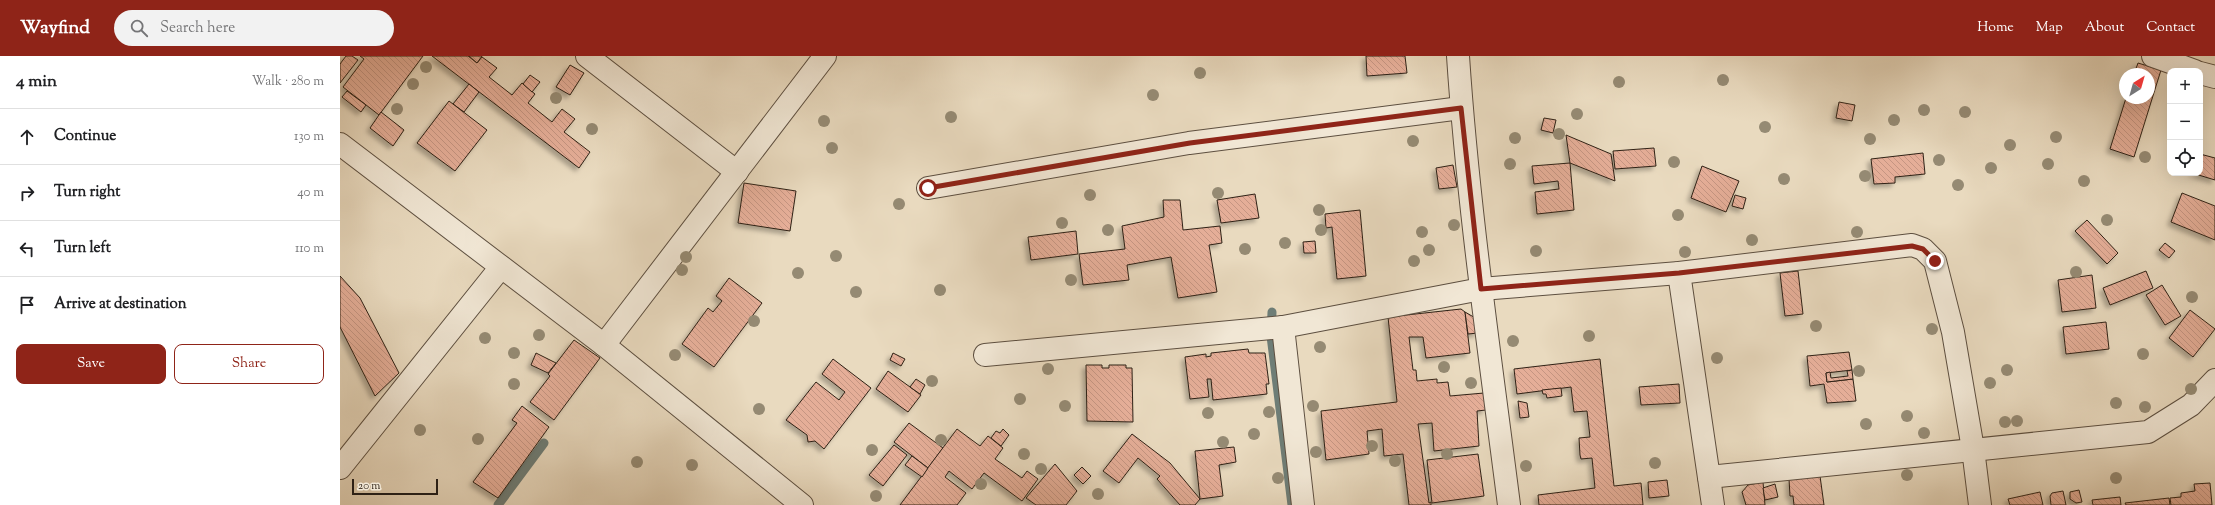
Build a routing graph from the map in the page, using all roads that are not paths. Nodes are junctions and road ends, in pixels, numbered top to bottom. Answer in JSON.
{"nodes":[{"id":1,"x":587,"y":56,"type":"edge"},
{"id":2,"x":825,"y":56,"type":"edge"},
{"id":3,"x":1458,"y":56,"type":"edge"},
{"id":4,"x":2153,"y":56,"type":"edge"},
{"id":5,"x":2187,"y":68,"type":"edge"},
{"id":6,"x":2203,"y":74,"type":"edge"},
{"id":7,"x":2215,"y":77,"type":"edge"},
{"id":8,"x":1461,"y":108,"type":"junction"},
{"id":9,"x":340,"y":144,"type":"edge"},
{"id":10,"x":737,"y":172,"type":"junction"},
{"id":11,"x":928,"y":188,"type":"dead end"},
{"id":12,"x":501,"y":267,"type":"junction"},
{"id":13,"x":1679,"y":273,"type":"junction"},
{"id":14,"x":1481,"y":289,"type":"junction"},
{"id":15,"x":1283,"y":327,"type":"junction"},
{"id":16,"x":604,"y":344,"type":"junction"},
{"id":17,"x":986,"y":355,"type":"dead end"},
{"id":18,"x":2215,"y":380,"type":"edge"},
{"id":19,"x":1973,"y":449,"type":"junction"},
{"id":20,"x":340,"y":468,"type":"edge"},
{"id":21,"x":1709,"y":477,"type":"junction"},
{"id":22,"x":802,"y":505,"type":"edge"},
{"id":23,"x":1303,"y":505,"type":"edge"},
{"id":24,"x":1509,"y":505,"type":"edge"},
{"id":25,"x":1713,"y":505,"type":"edge"},
{"id":26,"x":1980,"y":505,"type":"edge"}],
"edges":[{"from":1,"to":10,"type":"street"},
{"from":2,"to":10,"type":"street"},
{"from":3,"to":8,"type":"street"},
{"from":4,"to":5,"type":"street"},
{"from":6,"to":7,"type":"street"},
{"from":8,"to":11,"type":"street"},
{"from":8,"to":14,"type":"street"},
{"from":9,"to":12,"type":"street"},
{"from":10,"to":16,"type":"street"},
{"from":12,"to":16,"type":"street"},
{"from":12,"to":20,"type":"street"},
{"from":13,"to":14,"type":"street"},
{"from":13,"to":19,"type":"street"},
{"from":13,"to":21,"type":"street"},
{"from":14,"to":15,"type":"street"},
{"from":14,"to":24,"type":"street"},
{"from":15,"to":17,"type":"street"},
{"from":15,"to":23,"type":"street"},
{"from":16,"to":22,"type":"street"},
{"from":18,"to":19,"type":"street"},
{"from":19,"to":21,"type":"street"},
{"from":19,"to":26,"type":"street"},
{"from":21,"to":25,"type":"street"}]}
